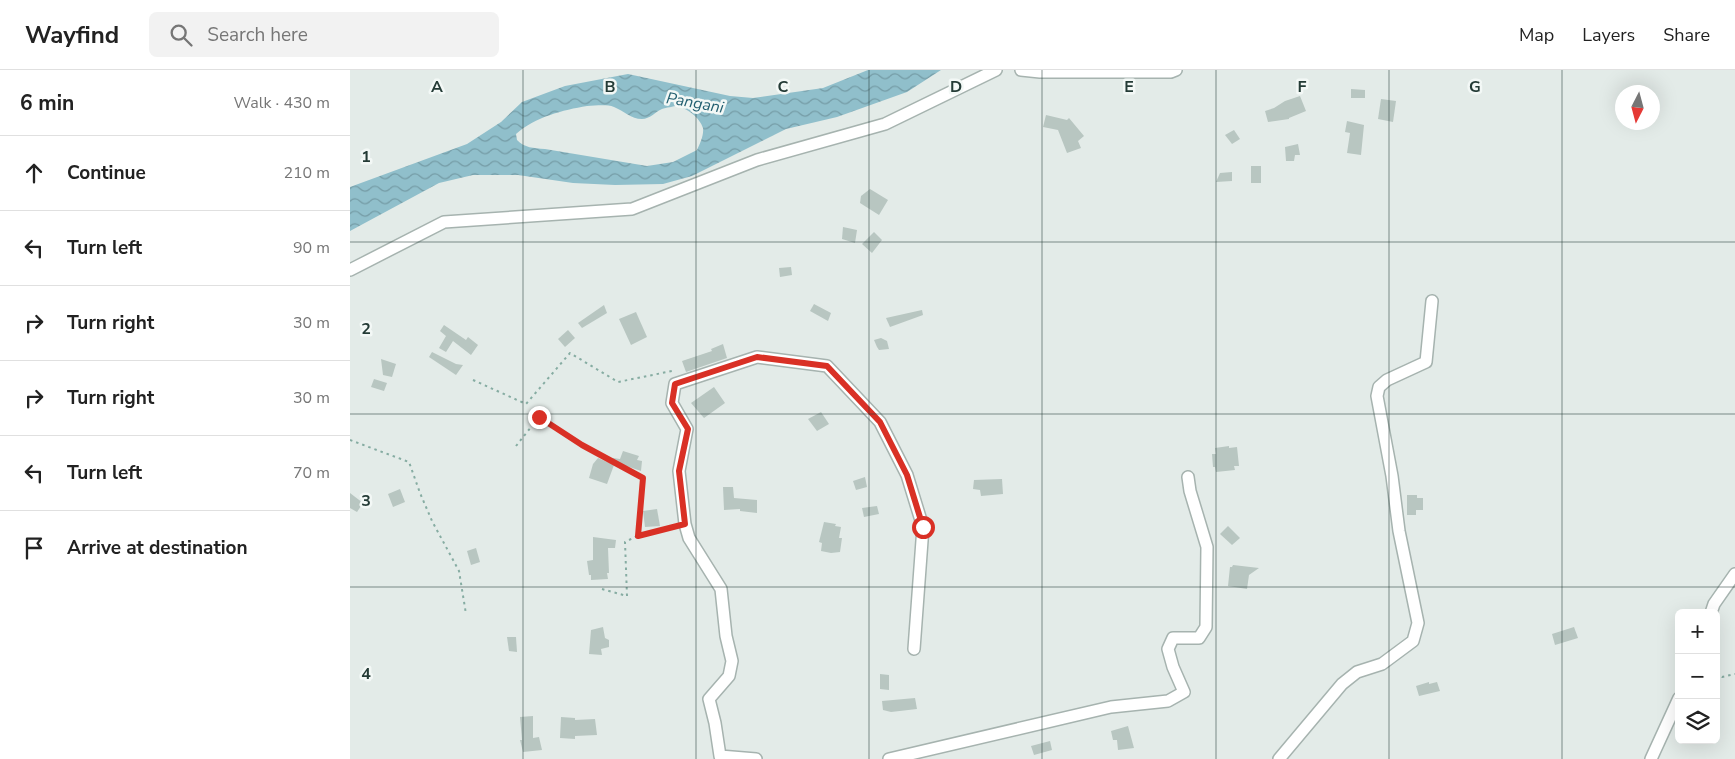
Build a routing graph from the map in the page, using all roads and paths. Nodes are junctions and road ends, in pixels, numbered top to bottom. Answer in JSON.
{"nodes":[{"id":1,"x":996,"y":70,"type":"edge"},
{"id":2,"x":1021,"y":70,"type":"edge"},
{"id":3,"x":1176,"y":70,"type":"edge"},
{"id":4,"x":350,"y":270,"type":"edge"},
{"id":5,"x":1432,"y":300,"type":"dead end"},
{"id":6,"x":472,"y":380,"type":"dead end"},
{"id":7,"x":675,"y":384,"type":"junction"},
{"id":8,"x":350,"y":440,"type":"edge"},
{"id":9,"x":516,"y":446,"type":"dead end"},
{"id":10,"x":1188,"y":477,"type":"dead end"},
{"id":11,"x":685,"y":524,"type":"junction"},
{"id":12,"x":638,"y":536,"type":"junction"},
{"id":13,"x":1735,"y":574,"type":"edge"},
{"id":14,"x":602,"y":589,"type":"dead end"},
{"id":15,"x":1712,"y":609,"type":"edge"},
{"id":16,"x":466,"y":614,"type":"dead end"},
{"id":17,"x":914,"y":650,"type":"dead end"},
{"id":18,"x":1735,"y":674,"type":"edge"},
{"id":19,"x":1720,"y":676,"type":"edge"},
{"id":20,"x":1679,"y":699,"type":"edge"},
{"id":21,"x":719,"y":758,"type":"edge"},
{"id":22,"x":756,"y":759,"type":"edge"},
{"id":23,"x":889,"y":759,"type":"edge"},
{"id":24,"x":1279,"y":759,"type":"edge"},
{"id":25,"x":1651,"y":759,"type":"edge"}],
"edges":[{"from":1,"to":4,"type":"street"},
{"from":2,"to":3,"type":"street"},
{"from":5,"to":24,"type":"street"},
{"from":6,"to":7,"type":"path"},
{"from":7,"to":11,"type":"street"},
{"from":7,"to":17,"type":"street"},
{"from":8,"to":16,"type":"path"},
{"from":9,"to":12,"type":"path"},
{"from":10,"to":23,"type":"street"},
{"from":11,"to":12,"type":"path"},
{"from":11,"to":21,"type":"street"},
{"from":12,"to":14,"type":"path"},
{"from":13,"to":15,"type":"street"},
{"from":18,"to":19,"type":"path"},
{"from":20,"to":25,"type":"street"},
{"from":21,"to":22,"type":"street"}]}
